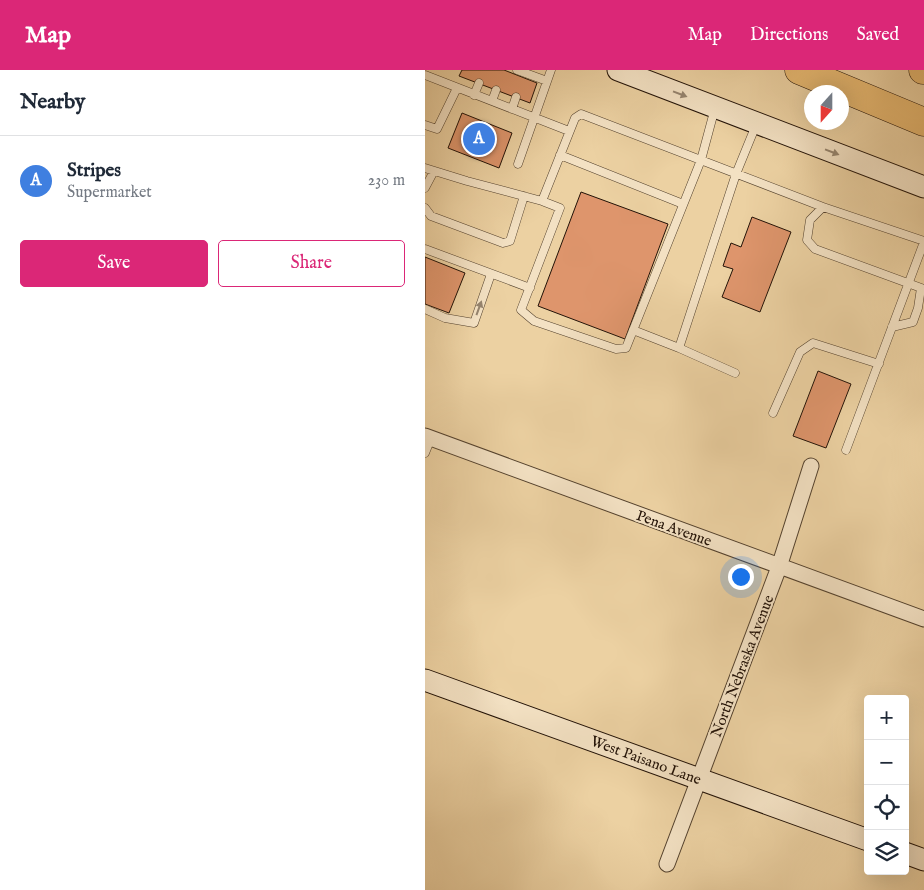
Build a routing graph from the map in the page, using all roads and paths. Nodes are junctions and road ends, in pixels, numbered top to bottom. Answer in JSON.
{"nodes":[{"id":1,"x":551,"y":70,"type":"edge"},
{"id":2,"x":618,"y":70,"type":"edge"},
{"id":3,"x":787,"y":70,"type":"edge"},
{"id":4,"x":799,"y":70,"type":"edge"},
{"id":5,"x":522,"y":74,"type":"edge"},
{"id":6,"x":425,"y":75,"type":"edge"},
{"id":7,"x":547,"y":81,"type":"junction"},
{"id":8,"x":479,"y":83,"type":"dead end"},
{"id":9,"x":820,"y":85,"type":"edge"},
{"id":10,"x":457,"y":88,"type":"junction"},
{"id":11,"x":496,"y":90,"type":"dead end"},
{"id":12,"x":475,"y":95,"type":"junction"},
{"id":13,"x":516,"y":97,"type":"dead end"},
{"id":14,"x":849,"y":99,"type":"edge"},
{"id":15,"x":492,"y":101,"type":"junction"},
{"id":16,"x":715,"y":107,"type":"junction"},
{"id":17,"x":512,"y":109,"type":"junction"},
{"id":18,"x":534,"y":118,"type":"junction"},
{"id":19,"x":924,"y":122,"type":"edge"},
{"id":20,"x":756,"y":123,"type":"junction"},
{"id":21,"x":425,"y":125,"type":"edge"},
{"id":22,"x":569,"y":131,"type":"junction"},
{"id":23,"x":924,"y":132,"type":"edge"},
{"id":24,"x":560,"y":155,"type":"junction"},
{"id":25,"x":701,"y":160,"type":"junction"},
{"id":26,"x":518,"y":164,"type":"dead end"},
{"id":27,"x":425,"y":168,"type":"edge"},
{"id":28,"x":434,"y":171,"type":"junction"},
{"id":29,"x":736,"y":174,"type":"junction"},
{"id":30,"x":924,"y":187,"type":"edge"},
{"id":31,"x":425,"y":188,"type":"edge"},
{"id":32,"x":525,"y":196,"type":"junction"},
{"id":33,"x":542,"y":201,"type":"junction"},
{"id":34,"x":683,"y":204,"type":"junction"},
{"id":35,"x":823,"y":207,"type":"junction"},
{"id":36,"x":425,"y":208,"type":"edge"},
{"id":37,"x":924,"y":242,"type":"edge"},
{"id":38,"x":425,"y":249,"type":"edge"},
{"id":39,"x":491,"y":274,"type":"junction"},
{"id":40,"x":909,"y":284,"type":"junction"},
{"id":41,"x":530,"y":288,"type":"junction"},
{"id":42,"x":923,"y":288,"type":"edge"},
{"id":43,"x":425,"y":309,"type":"edge"},
{"id":44,"x":892,"y":327,"type":"junction"},
{"id":45,"x":633,"y":330,"type":"junction"},
{"id":46,"x":679,"y":348,"type":"junction"},
{"id":47,"x":879,"y":364,"type":"junction"},
{"id":48,"x":735,"y":373,"type":"dead end"},
{"id":49,"x":773,"y":413,"type":"dead end"},
{"id":50,"x":428,"y":437,"type":"edge"},
{"id":51,"x":846,"y":450,"type":"dead end"},
{"id":52,"x":425,"y":454,"type":"edge"},
{"id":53,"x":811,"y":466,"type":"dead end"},
{"id":54,"x":779,"y":567,"type":"junction"},
{"id":55,"x":924,"y":619,"type":"edge"},
{"id":56,"x":425,"y":680,"type":"edge"},
{"id":57,"x":699,"y":779,"type":"junction"},
{"id":58,"x":864,"y":839,"type":"edge"},
{"id":59,"x":909,"y":854,"type":"edge"},
{"id":60,"x":924,"y":860,"type":"edge"},
{"id":61,"x":667,"y":864,"type":"dead end"}],
"edges":[{"from":1,"to":7,"type":"lane"},
{"from":2,"to":16,"type":"street","one_way":true},
{"from":3,"to":9,"type":"highway"},
{"from":4,"to":19,"type":"highway"},
{"from":5,"to":7,"type":"lane"},
{"from":6,"to":10,"type":"lane"},
{"from":7,"to":18,"type":"lane"},
{"from":8,"to":12,"type":"lane"},
{"from":10,"to":12,"type":"lane"},
{"from":10,"to":21,"type":"lane"},
{"from":11,"to":15,"type":"lane"},
{"from":12,"to":15,"type":"lane"},
{"from":13,"to":17,"type":"lane"},
{"from":14,"to":23,"type":"highway"},
{"from":15,"to":17,"type":"lane"},
{"from":16,"to":20,"type":"street"},
{"from":16,"to":25,"type":"lane"},
{"from":17,"to":18,"type":"lane"},
{"from":18,"to":22,"type":"lane"},
{"from":18,"to":26,"type":"lane"},
{"from":20,"to":29,"type":"lane"},
{"from":20,"to":30,"type":"street","one_way":true},
{"from":22,"to":24,"type":"lane"},
{"from":22,"to":25,"type":"lane"},
{"from":24,"to":33,"type":"lane"},
{"from":24,"to":34,"type":"lane"},
{"from":25,"to":29,"type":"lane"},
{"from":25,"to":34,"type":"lane"},
{"from":27,"to":28,"type":"lane"},
{"from":28,"to":31,"type":"lane"},
{"from":28,"to":32,"type":"lane"},
{"from":29,"to":35,"type":"lane"},
{"from":29,"to":46,"type":"lane"},
{"from":32,"to":33,"type":"lane"},
{"from":32,"to":36,"type":"lane"},
{"from":33,"to":41,"type":"lane"},
{"from":34,"to":45,"type":"lane"},
{"from":35,"to":37,"type":"lane"},
{"from":35,"to":40,"type":"lane"},
{"from":37,"to":40,"type":"lane"},
{"from":38,"to":39,"type":"lane"},
{"from":39,"to":41,"type":"lane"},
{"from":43,"to":39,"type":"lane","one_way":true},
{"from":40,"to":42,"type":"lane"},
{"from":40,"to":44,"type":"lane"},
{"from":41,"to":45,"type":"lane"},
{"from":42,"to":44,"type":"lane"},
{"from":44,"to":47,"type":"lane"},
{"from":45,"to":46,"type":"lane"},
{"from":46,"to":48,"type":"lane"},
{"from":47,"to":49,"type":"lane"},
{"from":47,"to":51,"type":"lane"},
{"from":50,"to":52,"type":"lane"},
{"from":50,"to":54,"type":"street","name":"Pena Avenue"},
{"from":53,"to":54,"type":"street","name":"North Nebraska Avenue"},
{"from":54,"to":55,"type":"street","name":"Pena Avenue"},
{"from":54,"to":57,"type":"street","name":"North Nebraska Avenue"},
{"from":56,"to":57,"type":"street","name":"West Paisano Lane"},
{"from":57,"to":58,"type":"street","name":"West Paisano Lane"},
{"from":57,"to":61,"type":"street","name":"North Nebraska Avenue"},
{"from":59,"to":60,"type":"street"}]}
